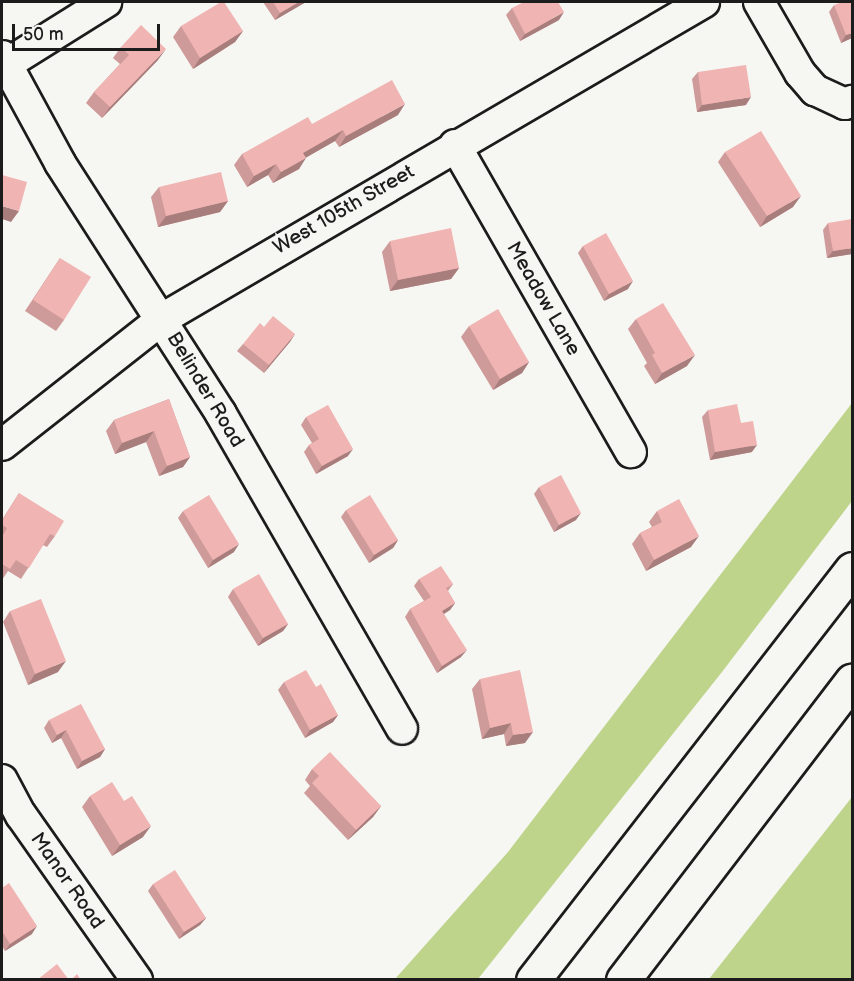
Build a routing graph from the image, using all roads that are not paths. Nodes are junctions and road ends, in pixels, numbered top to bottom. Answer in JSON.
{"nodes":[{"id":1,"x":106,"y":2,"type":"edge"},
{"id":2,"x":704,"y":2,"type":"edge"},
{"id":3,"x":759,"y":2,"type":"edge"},
{"id":4,"x":3,"y":63,"type":"edge"},
{"id":5,"x":848,"y":103,"type":"edge"},
{"id":6,"x":455,"y":145,"type":"junction"},
{"id":7,"x":162,"y":318,"type":"junction"},
{"id":8,"x":2,"y":445,"type":"edge"},
{"id":9,"x":631,"y":452,"type":"dead end"},
{"id":10,"x":852,"y":569,"type":"edge"},
{"id":11,"x":852,"y":680,"type":"edge"},
{"id":12,"x":402,"y":729,"type":"dead end"},
{"id":13,"x":2,"y":780,"type":"edge"},
{"id":14,"x":137,"y":980,"type":"edge"},
{"id":15,"x":533,"y":980,"type":"edge"},
{"id":16,"x":623,"y":980,"type":"edge"}],
"edges":[{"from":1,"to":4,"type":"street"},
{"from":2,"to":6,"type":"street","name":"West 105th Street"},
{"from":3,"to":5,"type":"street"},
{"from":4,"to":7,"type":"street","name":"Belinder Road"},
{"from":6,"to":7,"type":"street","name":"West 105th Street"},
{"from":6,"to":9,"type":"street","name":"Meadow Lane"},
{"from":7,"to":8,"type":"street","name":"West 105th Street"},
{"from":7,"to":12,"type":"street","name":"Belinder Road"},
{"from":10,"to":15,"type":"highway"},
{"from":11,"to":16,"type":"highway"},
{"from":13,"to":14,"type":"street","name":"Manor Road"}]}
